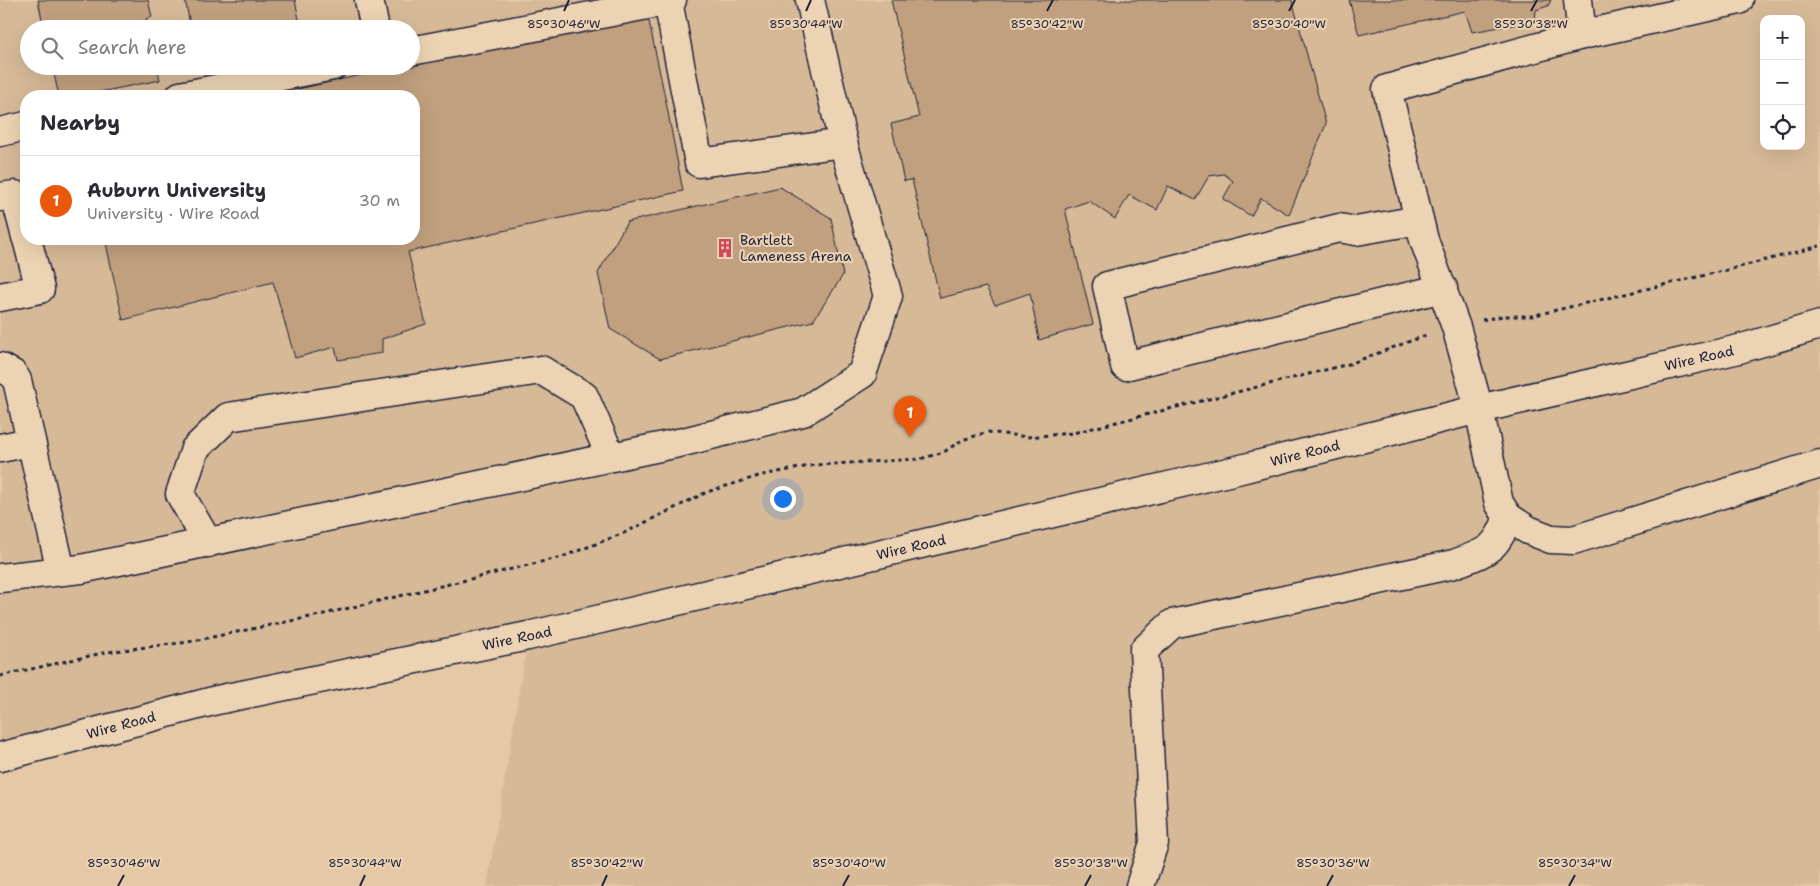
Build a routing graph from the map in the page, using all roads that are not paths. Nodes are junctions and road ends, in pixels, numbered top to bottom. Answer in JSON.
{"nodes":[{"id":1,"x":369,"y":0,"type":"edge"},
{"id":2,"x":670,"y":0,"type":"edge"},
{"id":3,"x":810,"y":0,"type":"edge"},
{"id":4,"x":1578,"y":0,"type":"edge"},
{"id":5,"x":1739,"y":0,"type":"edge"},
{"id":6,"x":373,"y":20,"type":"edge"},
{"id":7,"x":1582,"y":35,"type":"junction"},
{"id":8,"x":420,"y":49,"type":"edge"},
{"id":9,"x":287,"y":75,"type":"edge"},
{"id":10,"x":211,"y":90,"type":"edge"},
{"id":11,"x":20,"y":127,"type":"edge"},
{"id":12,"x":0,"y":132,"type":"edge"},
{"id":13,"x":843,"y":143,"type":"junction"},
{"id":14,"x":0,"y":197,"type":"edge"},
{"id":15,"x":1417,"y":211,"type":"junction"},
{"id":16,"x":20,"y":215,"type":"edge"},
{"id":17,"x":28,"y":245,"type":"edge"},
{"id":18,"x":1443,"y":288,"type":"junction"},
{"id":19,"x":0,"y":298,"type":"edge"},
{"id":20,"x":1820,"y":325,"type":"edge"},
{"id":21,"x":0,"y":367,"type":"edge"},
{"id":22,"x":1479,"y":409,"type":"junction"},
{"id":23,"x":31,"y":442,"type":"junction"},
{"id":24,"x":0,"y":448,"type":"edge"},
{"id":25,"x":611,"y":457,"type":"junction"},
{"id":26,"x":1820,"y":464,"type":"edge"},
{"id":27,"x":1508,"y":517,"type":"junction"},
{"id":28,"x":208,"y":542,"type":"junction"},
{"id":29,"x":60,"y":572,"type":"junction"},
{"id":30,"x":0,"y":578,"type":"edge"},
{"id":31,"x":0,"y":757,"type":"edge"},
{"id":32,"x":1140,"y":886,"type":"edge"}],
"edges":[{"from":1,"to":6,"type":"street"},
{"from":2,"to":8,"type":"street"},
{"from":2,"to":13,"type":"street"},
{"from":3,"to":13,"type":"street"},
{"from":4,"to":7,"type":"street"},
{"from":5,"to":7,"type":"street"},
{"from":7,"to":15,"type":"street"},
{"from":9,"to":10,"type":"street"},
{"from":11,"to":12,"type":"street"},
{"from":13,"to":25,"type":"street"},
{"from":14,"to":16,"type":"street"},
{"from":15,"to":18,"type":"street"},
{"from":15,"to":18,"type":"street"},
{"from":17,"to":19,"type":"street"},
{"from":18,"to":22,"type":"street"},
{"from":20,"to":22,"type":"street","name":"Wire Road"},
{"from":21,"to":23,"type":"street"},
{"from":22,"to":27,"type":"street"},
{"from":22,"to":31,"type":"street","name":"Wire Road"},
{"from":23,"to":24,"type":"street"},
{"from":23,"to":29,"type":"street"},
{"from":25,"to":28,"type":"street"},
{"from":25,"to":28,"type":"street"},
{"from":26,"to":27,"type":"street"},
{"from":27,"to":32,"type":"street"},
{"from":28,"to":29,"type":"street"},
{"from":29,"to":30,"type":"street"}]}
